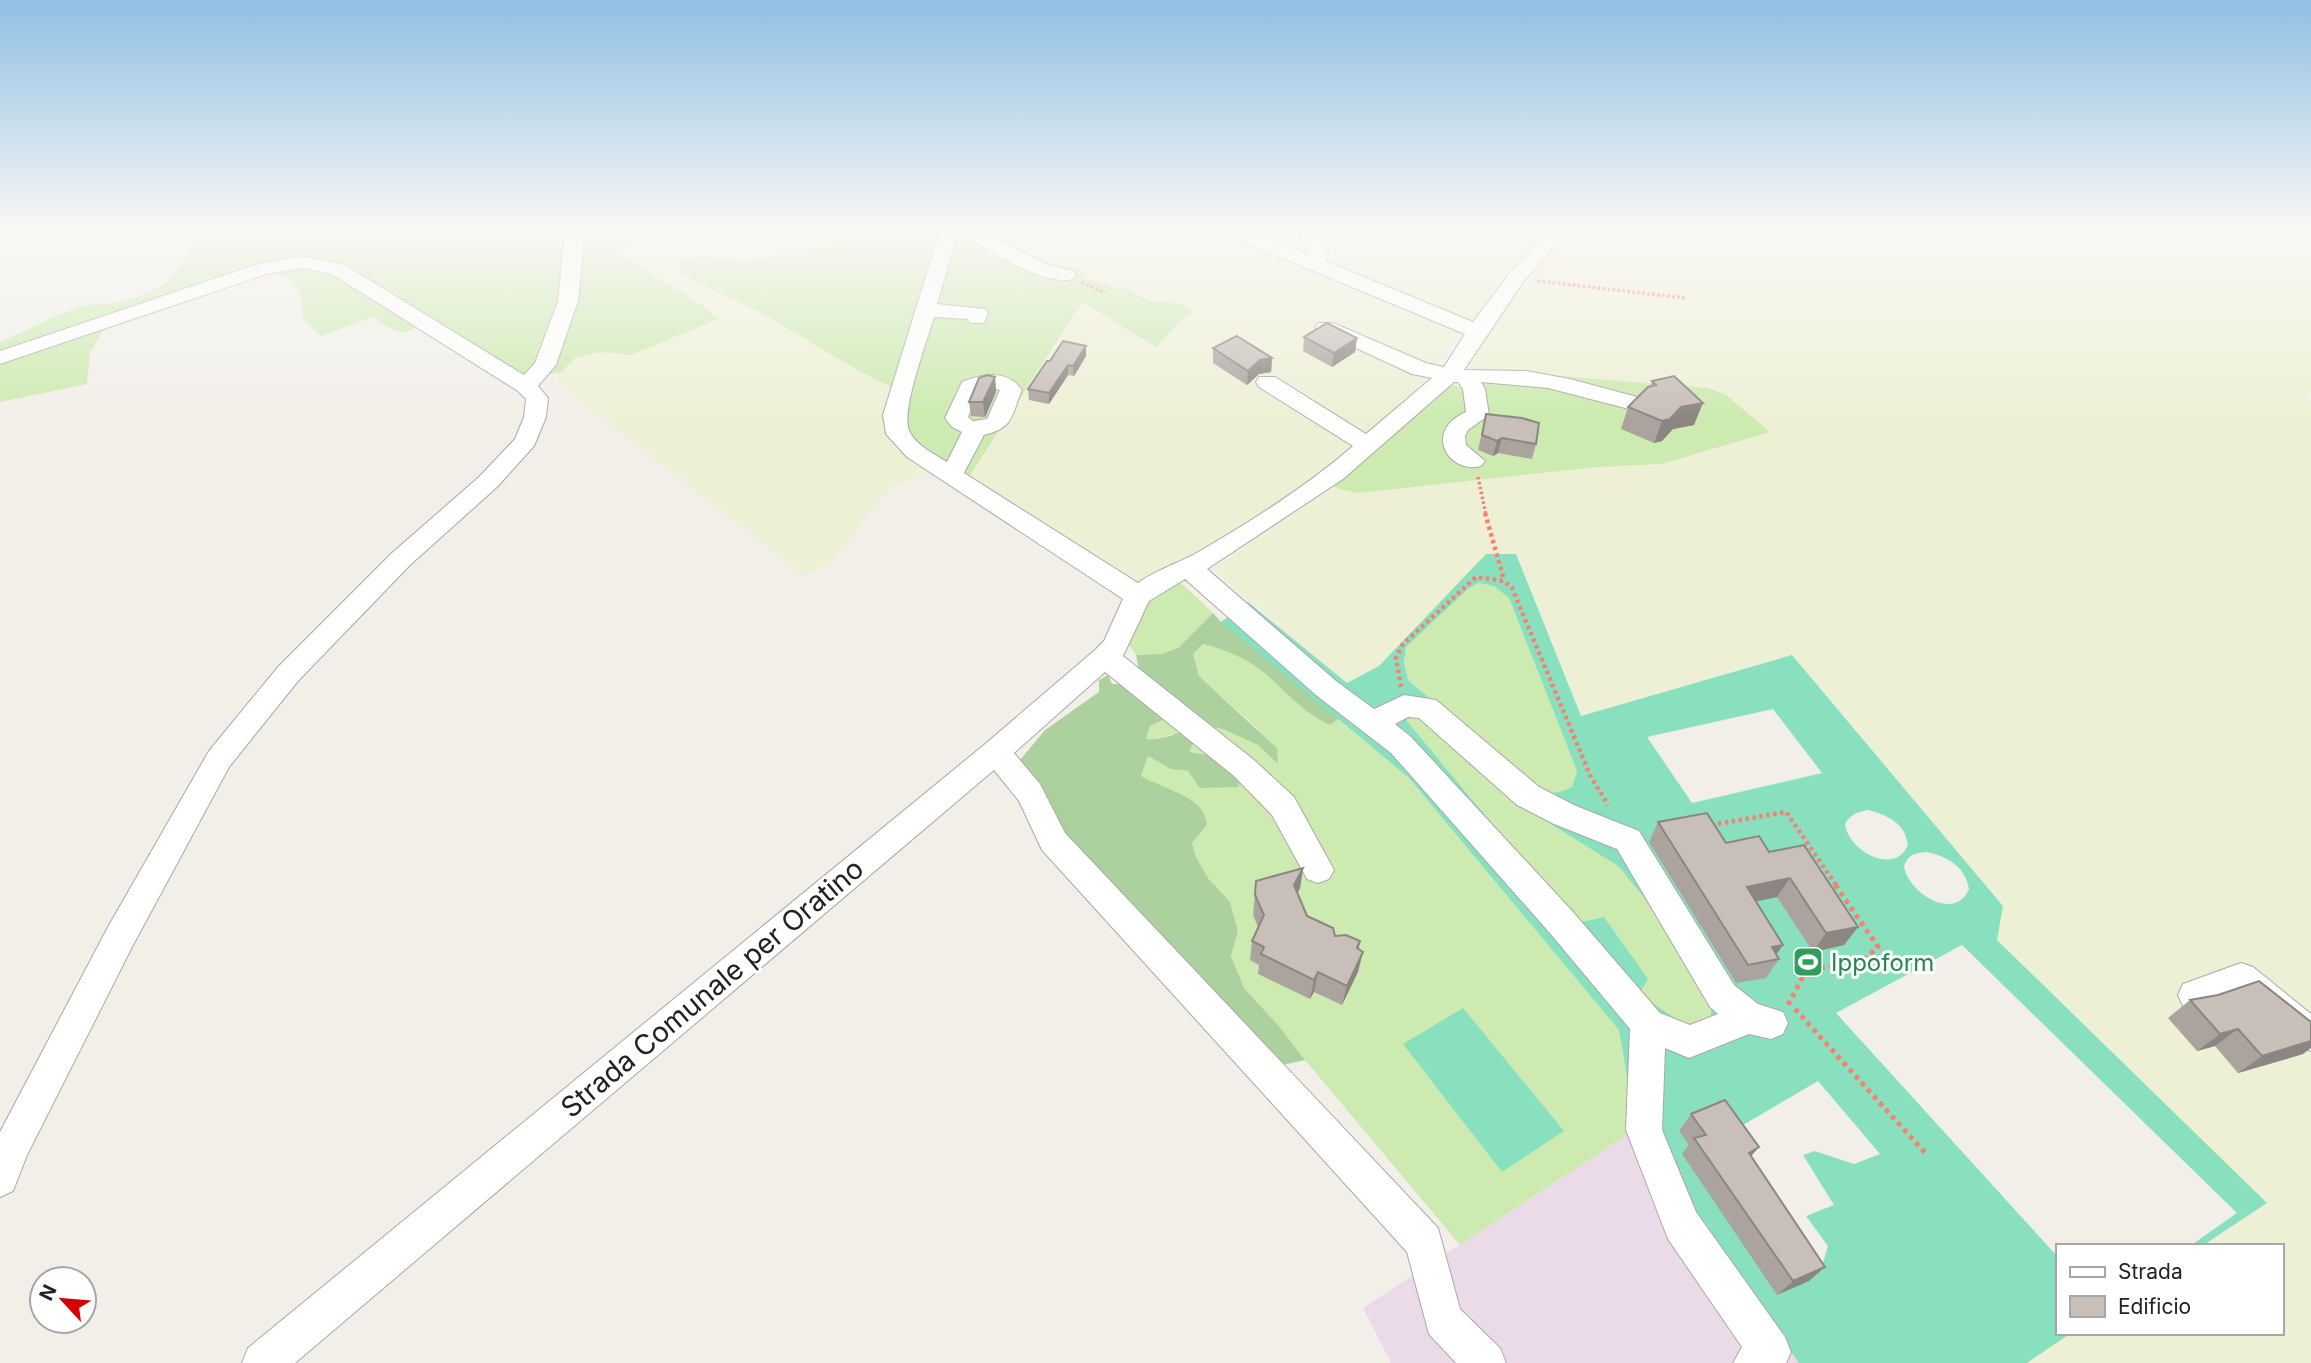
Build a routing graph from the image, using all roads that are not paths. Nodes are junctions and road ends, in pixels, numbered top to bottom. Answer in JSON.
{"nodes":[{"id":1,"x":194,"y":292,"type":"edge"},
{"id":2,"x":374,"y":292,"type":"edge"},
{"id":3,"x":569,"y":292,"type":"edge"},
{"id":4,"x":931,"y":292,"type":"edge"},
{"id":5,"x":1381,"y":292,"type":"edge"},
{"id":6,"x":1506,"y":292,"type":"edge"},
{"id":7,"x":925,"y":310,"type":"junction"},
{"id":8,"x":977,"y":320,"type":"dead end"},
{"id":9,"x":1326,"y":327,"type":"edge"},
{"id":10,"x":1477,"y":331,"type":"junction"},
{"id":11,"x":0,"y":358,"type":"edge"},
{"id":12,"x":1459,"y":375,"type":"junction"},
{"id":13,"x":1267,"y":382,"type":"dead end"},
{"id":14,"x":526,"y":386,"type":"junction"},
{"id":15,"x":1629,"y":402,"type":"edge"},
{"id":16,"x":975,"y":429,"type":"dead end"},
{"id":17,"x":1367,"y":445,"type":"junction"},
{"id":18,"x":1473,"y":461,"type":"road end"},
{"id":19,"x":951,"y":476,"type":"junction"},
{"id":20,"x":1188,"y":567,"type":"junction"},
{"id":21,"x":1138,"y":596,"type":"junction"},
{"id":22,"x":1105,"y":657,"type":"junction"},
{"id":23,"x":1373,"y":723,"type":"junction"},
{"id":24,"x":994,"y":753,"type":"junction"},
{"id":25,"x":1318,"y":870,"type":"dead end"},
{"id":26,"x":2195,"y":995,"type":"dead end"},
{"id":27,"x":1648,"y":1024,"type":"junction"},
{"id":28,"x":2311,"y":1035,"type":"edge"},
{"id":29,"x":0,"y":1178,"type":"edge"},
{"id":30,"x":263,"y":1363,"type":"edge"},
{"id":31,"x":1485,"y":1363,"type":"edge"},
{"id":32,"x":1754,"y":1363,"type":"edge"}],
"edges":[{"from":1,"to":11,"type":"street"},
{"from":2,"to":14,"type":"street"},
{"from":3,"to":14,"type":"street"},
{"from":4,"to":7,"type":"street"},
{"from":5,"to":10,"type":"street"},
{"from":6,"to":10,"type":"street"},
{"from":7,"to":8,"type":"street"},
{"from":7,"to":19,"type":"street"},
{"from":9,"to":12,"type":"street"},
{"from":10,"to":12,"type":"street"},
{"from":12,"to":15,"type":"street"},
{"from":12,"to":17,"type":"street"},
{"from":12,"to":18,"type":"street"},
{"from":13,"to":17,"type":"street"},
{"from":14,"to":29,"type":"street"},
{"from":16,"to":19,"type":"street"},
{"from":17,"to":20,"type":"street"},
{"from":19,"to":21,"type":"street"},
{"from":20,"to":21,"type":"street"},
{"from":20,"to":23,"type":"street"},
{"from":21,"to":22,"type":"street","name":"Strada Comunale per Oratino"},
{"from":22,"to":24,"type":"street","name":"Strada Comunale per Oratino"},
{"from":22,"to":25,"type":"street"},
{"from":23,"to":27,"type":"street"},
{"from":23,"to":27,"type":"street"},
{"from":24,"to":30,"type":"street","name":"Strada Comunale per Oratino"},
{"from":24,"to":31,"type":"street"},
{"from":26,"to":28,"type":"street"},
{"from":27,"to":32,"type":"street"}]}
